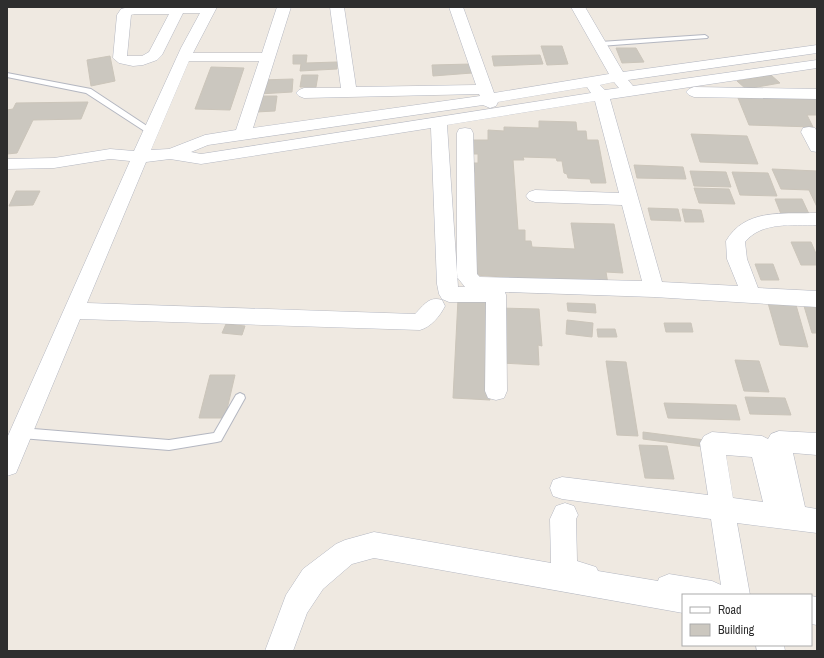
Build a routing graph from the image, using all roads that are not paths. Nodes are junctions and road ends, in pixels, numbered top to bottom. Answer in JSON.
{"nodes":[{"id":1,"x":284,"y":7,"type":"edge"},
{"id":2,"x":336,"y":7,"type":"edge"},
{"id":3,"x":456,"y":7,"type":"edge"},
{"id":4,"x":578,"y":7,"type":"edge"},
{"id":5,"x":209,"y":8,"type":"edge"},
{"id":6,"x":178,"y":10,"type":"junction"},
{"id":7,"x":705,"y":37,"type":"dead end"},
{"id":8,"x":600,"y":44,"type":"junction"},
{"id":9,"x":817,"y":49,"type":"edge"},
{"id":10,"x":184,"y":57,"type":"junction"},
{"id":11,"x":267,"y":57,"type":"junction"},
{"id":12,"x":817,"y":64,"type":"edge"},
{"id":13,"x":7,"y":74,"type":"edge"},
{"id":14,"x":618,"y":77,"type":"junction"},
{"id":15,"x":590,"y":82,"type":"junction"},
{"id":16,"x":630,"y":91,"type":"junction"},
{"id":17,"x":349,"y":92,"type":"junction"},
{"id":18,"x":304,"y":93,"type":"dead end"},
{"id":19,"x":817,"y":94,"type":"edge"},
{"id":20,"x":601,"y":96,"type":"junction"},
{"id":21,"x":489,"y":100,"type":"junction"},
{"id":22,"x":408,"y":119,"type":"junction"},
{"id":23,"x":439,"y":122,"type":"junction"},
{"id":24,"x":152,"y":132,"type":"junction"},
{"id":25,"x":809,"y":132,"type":"dead end"},
{"id":26,"x":465,"y":133,"type":"dead end"},
{"id":27,"x":243,"y":135,"type":"junction"},
{"id":28,"x":817,"y":147,"type":"edge"},
{"id":29,"x":170,"y":154,"type":"junction"},
{"id":30,"x":140,"y":157,"type":"junction"},
{"id":31,"x":7,"y":164,"type":"edge"},
{"id":32,"x":535,"y":196,"type":"dead end"},
{"id":33,"x":629,"y":199,"type":"junction"},
{"id":34,"x":817,"y":219,"type":"edge"},
{"id":35,"x":654,"y":289,"type":"junction"},
{"id":36,"x":751,"y":295,"type":"junction"},
{"id":37,"x":817,"y":299,"type":"edge"},
{"id":38,"x":435,"y":306,"type":"dead end"},
{"id":39,"x":74,"y":312,"type":"junction"},
{"id":40,"x":496,"y":391,"type":"dead end"},
{"id":41,"x":240,"y":398,"type":"dead end"},
{"id":42,"x":21,"y":433,"type":"junction"},
{"id":43,"x":817,"y":444,"type":"edge"},
{"id":44,"x":7,"y":465,"type":"edge"},
{"id":45,"x":562,"y":488,"type":"dead end"},
{"id":46,"x":723,"y":509,"type":"junction"},
{"id":47,"x":564,"y":515,"type":"dead end"},
{"id":48,"x":797,"y":519,"type":"edge"},
{"id":49,"x":706,"y":594,"type":"edge"},
{"id":50,"x":736,"y":594,"type":"edge"},
{"id":51,"x":682,"y":599,"type":"edge"},
{"id":52,"x":279,"y":651,"type":"edge"}],
"edges":[{"from":1,"to":11,"type":"street"},
{"from":2,"to":17,"type":"street"},
{"from":3,"to":21,"type":"street"},
{"from":4,"to":8,"type":"street"},
{"from":5,"to":6,"type":"street"},
{"from":5,"to":10,"type":"street"},
{"from":6,"to":6,"type":"street"},
{"from":7,"to":8,"type":"lane"},
{"from":8,"to":14,"type":"street"},
{"from":9,"to":14,"type":"street"},
{"from":10,"to":11,"type":"street"},
{"from":10,"to":24,"type":"street"},
{"from":11,"to":27,"type":"street"},
{"from":12,"to":16,"type":"street"},
{"from":13,"to":24,"type":"lane"},
{"from":14,"to":15,"type":"street"},
{"from":14,"to":16,"type":"street"},
{"from":15,"to":20,"type":"street"},
{"from":15,"to":21,"type":"street"},
{"from":16,"to":19,"type":"street"},
{"from":16,"to":20,"type":"street"},
{"from":17,"to":18,"type":"street"},
{"from":17,"to":21,"type":"street"},
{"from":20,"to":21,"type":"street"},
{"from":20,"to":33,"type":"street"},
{"from":21,"to":22,"type":"street"},
{"from":21,"to":23,"type":"street"},
{"from":22,"to":23,"type":"street"},
{"from":22,"to":27,"type":"street"},
{"from":22,"to":29,"type":"street"},
{"from":23,"to":40,"type":"street"},
{"from":24,"to":30,"type":"street"},
{"from":25,"to":28,"type":"street"},
{"from":26,"to":35,"type":"street"},
{"from":27,"to":29,"type":"street"},
{"from":29,"to":30,"type":"street"},
{"from":30,"to":31,"type":"street"},
{"from":30,"to":39,"type":"street"},
{"from":32,"to":33,"type":"street"},
{"from":33,"to":35,"type":"street"},
{"from":34,"to":36,"type":"street"},
{"from":35,"to":36,"type":"street"},
{"from":36,"to":37,"type":"street"},
{"from":38,"to":39,"type":"street"},
{"from":39,"to":42,"type":"street"},
{"from":41,"to":42,"type":"lane"},
{"from":42,"to":44,"type":"street"},
{"from":43,"to":48,"type":"street"},
{"from":45,"to":46,"type":"street"},
{"from":46,"to":48,"type":"street"},
{"from":46,"to":48,"type":"street"},
{"from":46,"to":50,"type":"street"},
{"from":47,"to":49,"type":"street"},
{"from":51,"to":52,"type":"street"}]}
